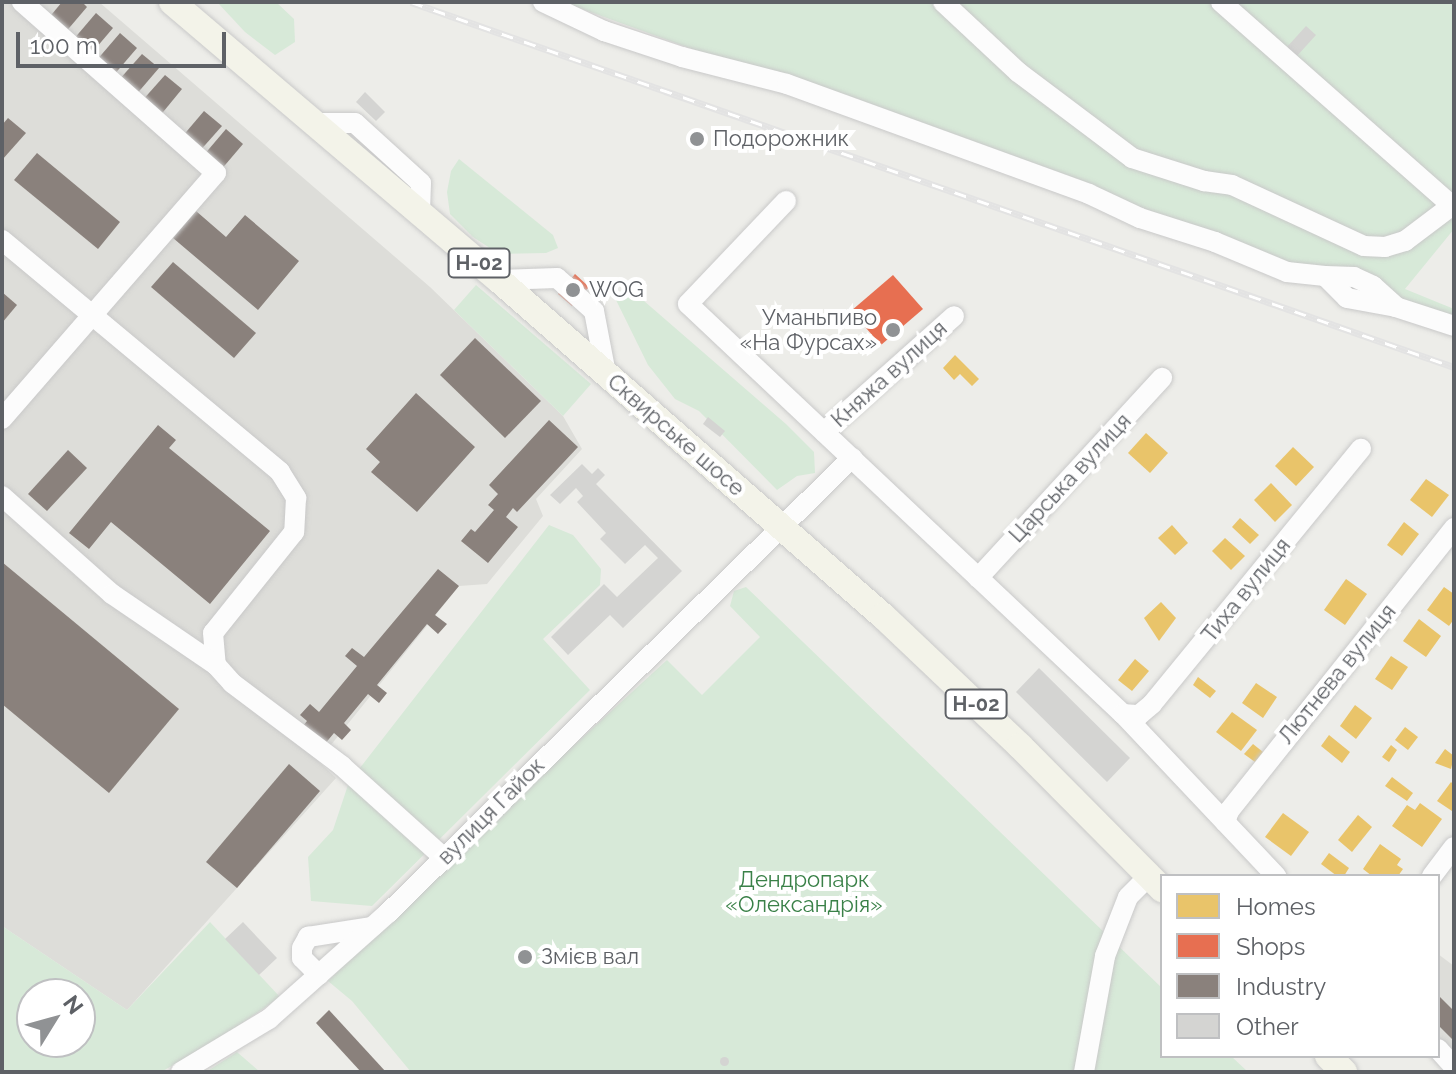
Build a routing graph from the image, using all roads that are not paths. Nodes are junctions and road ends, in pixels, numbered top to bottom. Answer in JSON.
{"nodes":[{"id":1,"x":22,"y":2,"type":"edge"},
{"id":2,"x":172,"y":2,"type":"edge"},
{"id":3,"x":543,"y":2,"type":"edge"},
{"id":4,"x":943,"y":2,"type":"edge"},
{"id":5,"x":1221,"y":2,"type":"edge"},
{"id":6,"x":786,"y":201,"type":"dead end"},
{"id":7,"x":1453,"y":205,"type":"edge"},
{"id":8,"x":2,"y":240,"type":"edge"},
{"id":9,"x":499,"y":280,"type":"junction"},
{"id":10,"x":93,"y":314,"type":"junction"},
{"id":11,"x":954,"y":316,"type":"dead end"},
{"id":12,"x":1454,"y":326,"type":"edge"},
{"id":13,"x":606,"y":374,"type":"junction"},
{"id":14,"x":1162,"y":378,"type":"dead end"},
{"id":15,"x":2,"y":419,"type":"edge"},
{"id":16,"x":824,"y":432,"type":"junction"},
{"id":17,"x":1361,"y":449,"type":"dead end"},
{"id":18,"x":852,"y":458,"type":"junction"},
{"id":19,"x":2,"y":496,"type":"edge"},
{"id":20,"x":782,"y":527,"type":"junction"},
{"id":21,"x":1454,"y":528,"type":"edge"},
{"id":22,"x":978,"y":578,"type":"junction"},
{"id":23,"x":216,"y":665,"type":"junction"},
{"id":24,"x":1123,"y":714,"type":"junction"},
{"id":25,"x":1225,"y":822,"type":"junction"},
{"id":26,"x":1454,"y":847,"type":"edge"},
{"id":27,"x":444,"y":858,"type":"junction"},
{"id":28,"x":1274,"y":874,"type":"edge"},
{"id":29,"x":1434,"y":874,"type":"edge"},
{"id":30,"x":1156,"y":882,"type":"edge"},
{"id":31,"x":372,"y":927,"type":"junction"},
{"id":32,"x":319,"y":975,"type":"junction"},
{"id":33,"x":1440,"y":1051,"type":"edge"},
{"id":34,"x":1454,"y":1067,"type":"edge"},
{"id":35,"x":181,"y":1072,"type":"edge"},
{"id":36,"x":1084,"y":1072,"type":"edge"}],
"edges":[{"from":1,"to":10,"type":"street"},
{"from":2,"to":9,"type":"main road","name":"Сквирське шосе","number":"Н-02"},
{"from":3,"to":12,"type":"street"},
{"from":4,"to":7,"type":"street"},
{"from":5,"to":7,"type":"street"},
{"from":6,"to":16,"type":"street"},
{"from":8,"to":10,"type":"street"},
{"from":9,"to":13,"type":"main road","name":"Сквирське шосе","number":"Н-02"},
{"from":9,"to":13,"type":"street"},
{"from":10,"to":15,"type":"street"},
{"from":10,"to":23,"type":"street"},
{"from":11,"to":16,"type":"street","name":"Княжа вулиця"},
{"from":13,"to":20,"type":"main road","name":"Сквирське шосе","number":"Н-02"},
{"from":14,"to":22,"type":"street","name":"Царська вулиця"},
{"from":16,"to":18,"type":"street"},
{"from":17,"to":24,"type":"street","name":"Тиха вулиця"},
{"from":18,"to":20,"type":"street","name":"вулиця Гайок"},
{"from":18,"to":22,"type":"street"},
{"from":19,"to":23,"type":"street"},
{"from":20,"to":27,"type":"street","name":"вулиця Гайок"},
{"from":20,"to":30,"type":"main road","name":"Сквирське шосе","number":"Н-02"},
{"from":21,"to":25,"type":"street","name":"Лютнева вулиця"},
{"from":22,"to":24,"type":"street"},
{"from":23,"to":27,"type":"street"},
{"from":24,"to":25,"type":"street"},
{"from":25,"to":28,"type":"street"},
{"from":26,"to":29,"type":"street"},
{"from":27,"to":31,"type":"street","name":"вулиця Гайок"},
{"from":30,"to":36,"type":"street"},
{"from":31,"to":32,"type":"street","name":"вулиця Гайок"},
{"from":31,"to":32,"type":"street"},
{"from":32,"to":35,"type":"street","name":"вулиця Гайок"},
{"from":33,"to":34,"type":"street"}]}
